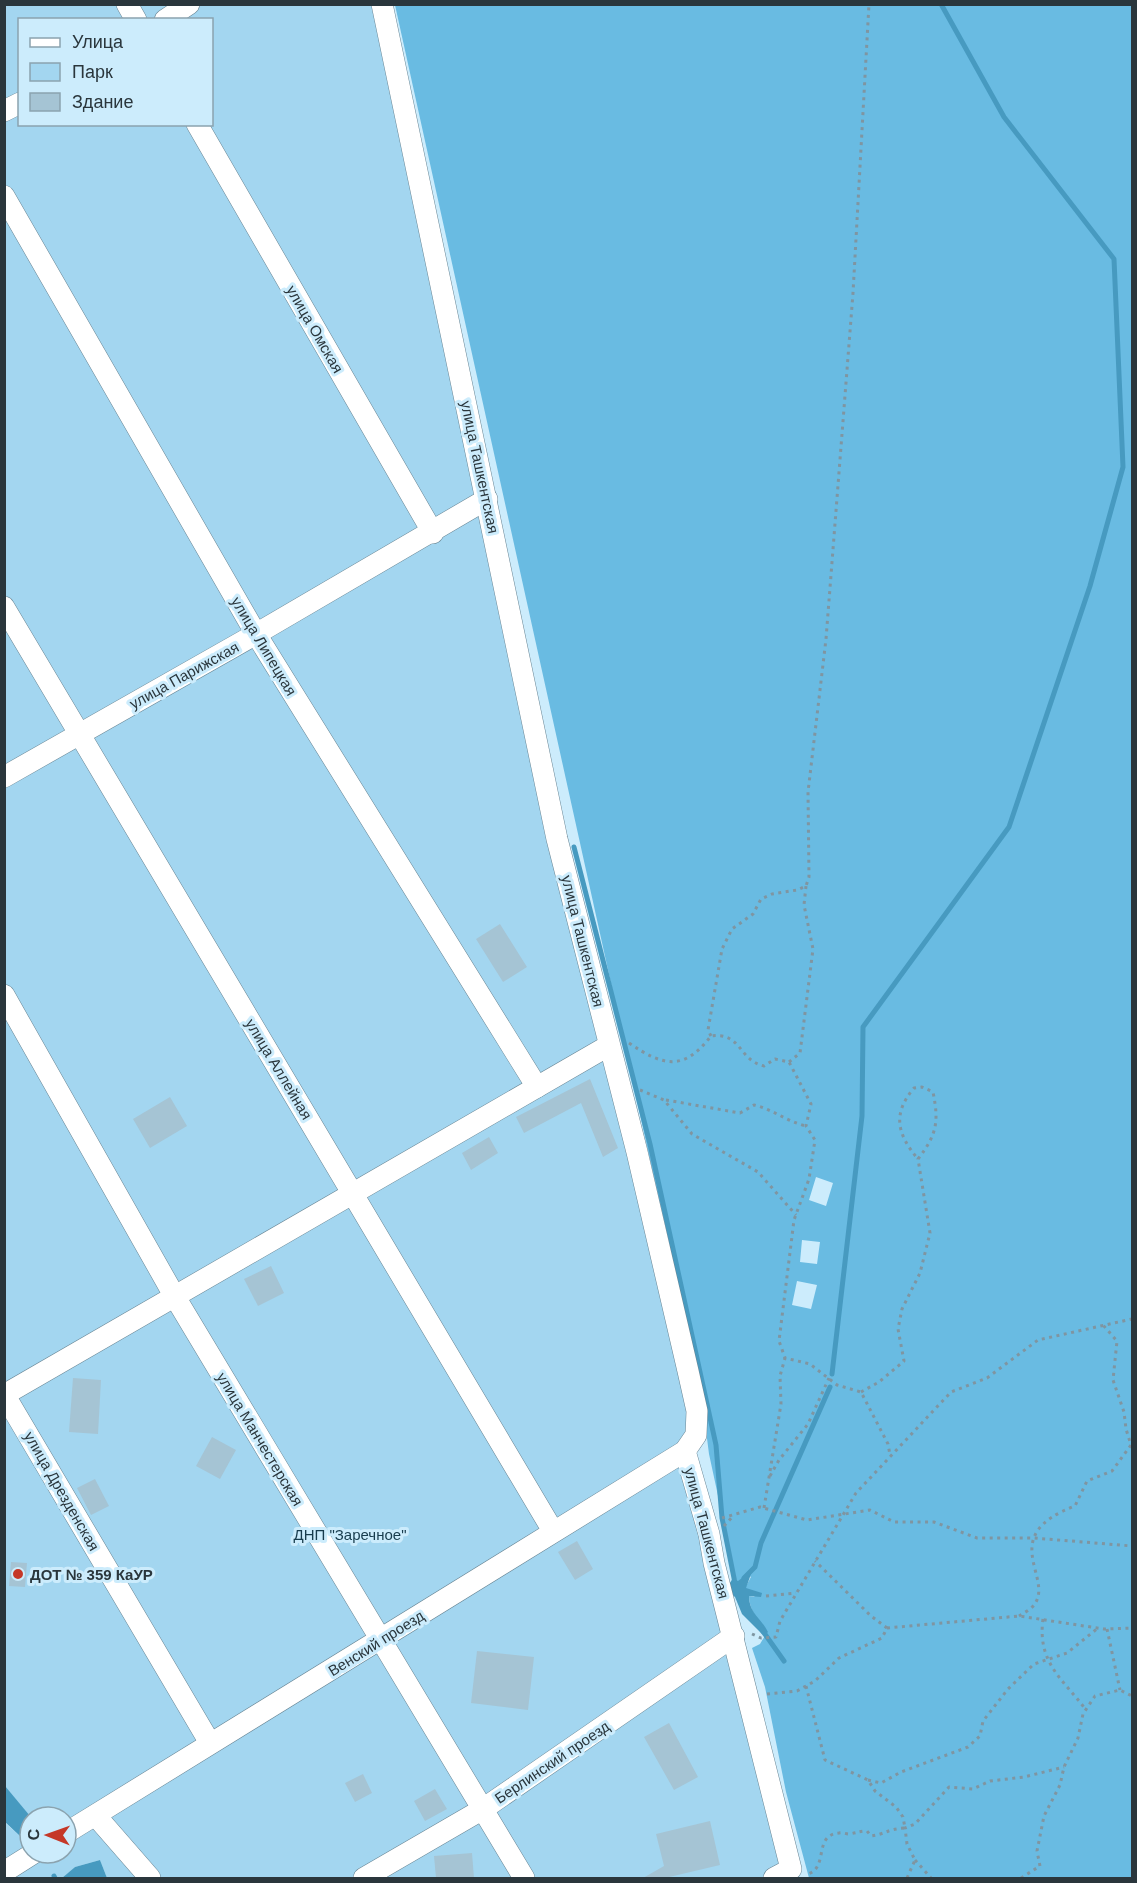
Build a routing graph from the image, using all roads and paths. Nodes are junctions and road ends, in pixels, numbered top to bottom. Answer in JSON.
{"nodes":[{"id":1,"x":127,"y":4,"type":"edge"},
{"id":2,"x":189,"y":4,"type":"edge"},
{"id":3,"x":382,"y":4,"type":"edge"},
{"id":4,"x":869,"y":4,"type":"edge"},
{"id":5,"x":135,"y":18,"type":"edge"},
{"id":6,"x":168,"y":18,"type":"edge"},
{"id":7,"x":18,"y":104,"type":"edge"},
{"id":8,"x":4,"y":111,"type":"edge"},
{"id":9,"x":198,"y":126,"type":"edge"},
{"id":10,"x":4,"y":196,"type":"edge"},
{"id":11,"x":487,"y":499,"type":"junction"},
{"id":12,"x":433,"y":533,"type":"junction"},
{"id":13,"x":4,"y":607,"type":"edge"},
{"id":14,"x":256,"y":634,"type":"junction"},
{"id":15,"x":79,"y":734,"type":"junction"},
{"id":16,"x":4,"y":777,"type":"edge"},
{"id":17,"x":806,"y":886,"type":"junction"},
{"id":18,"x":4,"y":994,"type":"edge"},
{"id":19,"x":711,"y":1036,"type":"junction"},
{"id":20,"x":618,"y":1044,"type":"junction"},
{"id":21,"x":789,"y":1062,"type":"junction"},
{"id":22,"x":537,"y":1087,"type":"junction"},
{"id":23,"x":640,"y":1090,"type":"dead end"},
{"id":24,"x":664,"y":1100,"type":"junction"},
{"id":25,"x":806,"y":1126,"type":"junction"},
{"id":26,"x":918,"y":1159,"type":"junction"},
{"id":27,"x":353,"y":1192,"type":"junction"},
{"id":28,"x":796,"y":1215,"type":"junction"},
{"id":29,"x":175,"y":1297,"type":"junction"},
{"id":30,"x":1132,"y":1319,"type":"edge"},
{"id":31,"x":1103,"y":1326,"type":"junction"},
{"id":32,"x":785,"y":1358,"type":"junction"},
{"id":33,"x":829,"y":1378,"type":"junction"},
{"id":34,"x":861,"y":1392,"type":"junction"},
{"id":35,"x":5,"y":1395,"type":"edge"},
{"id":36,"x":685,"y":1451,"type":"junction"},
{"id":37,"x":890,"y":1455,"type":"junction"},
{"id":38,"x":769,"y":1478,"type":"junction"},
{"id":39,"x":764,"y":1508,"type":"junction"},
{"id":40,"x":736,"y":1514,"type":"junction"},
{"id":41,"x":843,"y":1514,"type":"junction"},
{"id":42,"x":716,"y":1524,"type":"junction"},
{"id":43,"x":553,"y":1531,"type":"junction"},
{"id":44,"x":1034,"y":1538,"type":"junction"},
{"id":45,"x":1132,"y":1546,"type":"edge"},
{"id":46,"x":815,"y":1561,"type":"junction"},
{"id":47,"x":796,"y":1593,"type":"junction"},
{"id":48,"x":766,"y":1596,"type":"dead end"},
{"id":49,"x":1019,"y":1616,"type":"junction"},
{"id":50,"x":1043,"y":1619,"type":"junction"},
{"id":51,"x":887,"y":1628,"type":"junction"},
{"id":52,"x":1098,"y":1628,"type":"junction"},
{"id":53,"x":1132,"y":1628,"type":"edge"},
{"id":54,"x":1107,"y":1629,"type":"junction"},
{"id":55,"x":735,"y":1639,"type":"junction"},
{"id":56,"x":380,"y":1641,"type":"junction"},
{"id":57,"x":1048,"y":1661,"type":"junction"},
{"id":58,"x":806,"y":1686,"type":"junction"},
{"id":59,"x":1120,"y":1690,"type":"junction"},
{"id":60,"x":747,"y":1695,"type":"junction"},
{"id":61,"x":1132,"y":1696,"type":"edge"},
{"id":62,"x":1086,"y":1710,"type":"junction"},
{"id":63,"x":210,"y":1743,"type":"junction"},
{"id":64,"x":1064,"y":1767,"type":"junction"},
{"id":65,"x":868,"y":1780,"type":"junction"},
{"id":66,"x":483,"y":1809,"type":"junction"},
{"id":67,"x":96,"y":1816,"type":"junction"},
{"id":68,"x":78,"y":1826,"type":"edge"},
{"id":69,"x":905,"y":1828,"type":"junction"},
{"id":70,"x":915,"y":1860,"type":"junction"},
{"id":71,"x":18,"y":1863,"type":"edge"},
{"id":72,"x":4,"y":1872,"type":"edge"},
{"id":73,"x":790,"y":1874,"type":"edge"},
{"id":74,"x":150,"y":1878,"type":"edge"},
{"id":75,"x":364,"y":1878,"type":"edge"},
{"id":76,"x":524,"y":1878,"type":"edge"},
{"id":77,"x":906,"y":1878,"type":"edge"},
{"id":78,"x":932,"y":1878,"type":"edge"},
{"id":79,"x":1021,"y":1878,"type":"edge"}],
"edges":[{"from":1,"to":5,"type":"street"},
{"from":2,"to":6,"type":"street"},
{"from":3,"to":11,"type":"street","name":"улица Ташкентская"},
{"from":4,"to":17,"type":"path"},
{"from":7,"to":8,"type":"street"},
{"from":9,"to":12,"type":"street","name":"улица Омская"},
{"from":10,"to":14,"type":"street","name":"улица Липецкая"},
{"from":11,"to":12,"type":"street","name":"улица Парижская"},
{"from":11,"to":20,"type":"street","name":"улица Ташкентская"},
{"from":12,"to":14,"type":"street","name":"улица Парижская"},
{"from":13,"to":15,"type":"street","name":"улица Аллейная"},
{"from":14,"to":15,"type":"street","name":"улица Парижская"},
{"from":14,"to":22,"type":"street","name":"улица Липецкая"},
{"from":15,"to":16,"type":"street","name":"улица Парижская"},
{"from":15,"to":27,"type":"street","name":"улица Аллейная"},
{"from":17,"to":19,"type":"path"},
{"from":17,"to":21,"type":"path"},
{"from":18,"to":29,"type":"street","name":"улица Манчестерская"},
{"from":19,"to":20,"type":"path"},
{"from":19,"to":21,"type":"path"},
{"from":20,"to":22,"type":"street"},
{"from":20,"to":36,"type":"street","name":"улица Ташкентская"},
{"from":21,"to":25,"type":"path"},
{"from":22,"to":27,"type":"street"},
{"from":23,"to":24,"type":"path"},
{"from":24,"to":25,"type":"path"},
{"from":24,"to":28,"type":"path"},
{"from":25,"to":28,"type":"path"},
{"from":26,"to":26,"type":"path"},
{"from":26,"to":34,"type":"path"},
{"from":27,"to":29,"type":"street"},
{"from":27,"to":43,"type":"street","name":"улица Аллейная"},
{"from":28,"to":32,"type":"path"},
{"from":29,"to":35,"type":"street"},
{"from":29,"to":56,"type":"street","name":"улица Манчестерская"},
{"from":30,"to":31,"type":"path"},
{"from":31,"to":37,"type":"path"},
{"from":31,"to":44,"type":"path"},
{"from":32,"to":33,"type":"path"},
{"from":32,"to":38,"type":"path"},
{"from":33,"to":34,"type":"path"},
{"from":33,"to":38,"type":"path"},
{"from":34,"to":37,"type":"path"},
{"from":35,"to":63,"type":"street","name":"улица Дрезденская"},
{"from":36,"to":42,"type":"street","name":"улица Ташкентская"},
{"from":36,"to":43,"type":"street","name":"Венский проезд"},
{"from":37,"to":41,"type":"path"},
{"from":38,"to":39,"type":"path"},
{"from":39,"to":40,"type":"path"},
{"from":39,"to":41,"type":"path"},
{"from":40,"to":42,"type":"path"},
{"from":40,"to":42,"type":"path"},
{"from":41,"to":44,"type":"path"},
{"from":41,"to":46,"type":"path"},
{"from":42,"to":55,"type":"street","name":"улица Ташкентская"},
{"from":43,"to":56,"type":"street","name":"Венский проезд"},
{"from":44,"to":45,"type":"path"},
{"from":44,"to":49,"type":"path"},
{"from":46,"to":47,"type":"path"},
{"from":46,"to":51,"type":"path"},
{"from":47,"to":48,"type":"path"},
{"from":47,"to":55,"type":"path"},
{"from":49,"to":50,"type":"path"},
{"from":49,"to":51,"type":"path"},
{"from":50,"to":52,"type":"path"},
{"from":50,"to":57,"type":"path"},
{"from":51,"to":58,"type":"path"},
{"from":52,"to":54,"type":"path"},
{"from":52,"to":57,"type":"path"},
{"from":53,"to":54,"type":"path"},
{"from":54,"to":59,"type":"path"},
{"from":55,"to":60,"type":"street","name":"улица Ташкентская"},
{"from":55,"to":66,"type":"street","name":"Берлинский проезд"},
{"from":56,"to":63,"type":"street","name":"Венский проезд"},
{"from":56,"to":66,"type":"street","name":"улица Манчестерская"},
{"from":57,"to":62,"type":"path"},
{"from":57,"to":65,"type":"path"},
{"from":58,"to":60,"type":"path"},
{"from":58,"to":65,"type":"path"},
{"from":59,"to":61,"type":"path"},
{"from":59,"to":62,"type":"path"},
{"from":60,"to":73,"type":"street","name":"улица Ташкентская"},
{"from":62,"to":64,"type":"path"},
{"from":63,"to":67,"type":"street","name":"Венский проезд"},
{"from":64,"to":69,"type":"path"},
{"from":64,"to":79,"type":"path"},
{"from":65,"to":69,"type":"path"},
{"from":66,"to":75,"type":"street","name":"Берлинский проезд"},
{"from":66,"to":76,"type":"street","name":"улица Манчестерская"},
{"from":67,"to":68,"type":"street","name":"Венский проезд"},
{"from":67,"to":74,"type":"street"},
{"from":69,"to":70,"type":"path"},
{"from":69,"to":73,"type":"path"},
{"from":70,"to":77,"type":"path"},
{"from":70,"to":78,"type":"path"},
{"from":71,"to":72,"type":"street"}]}
